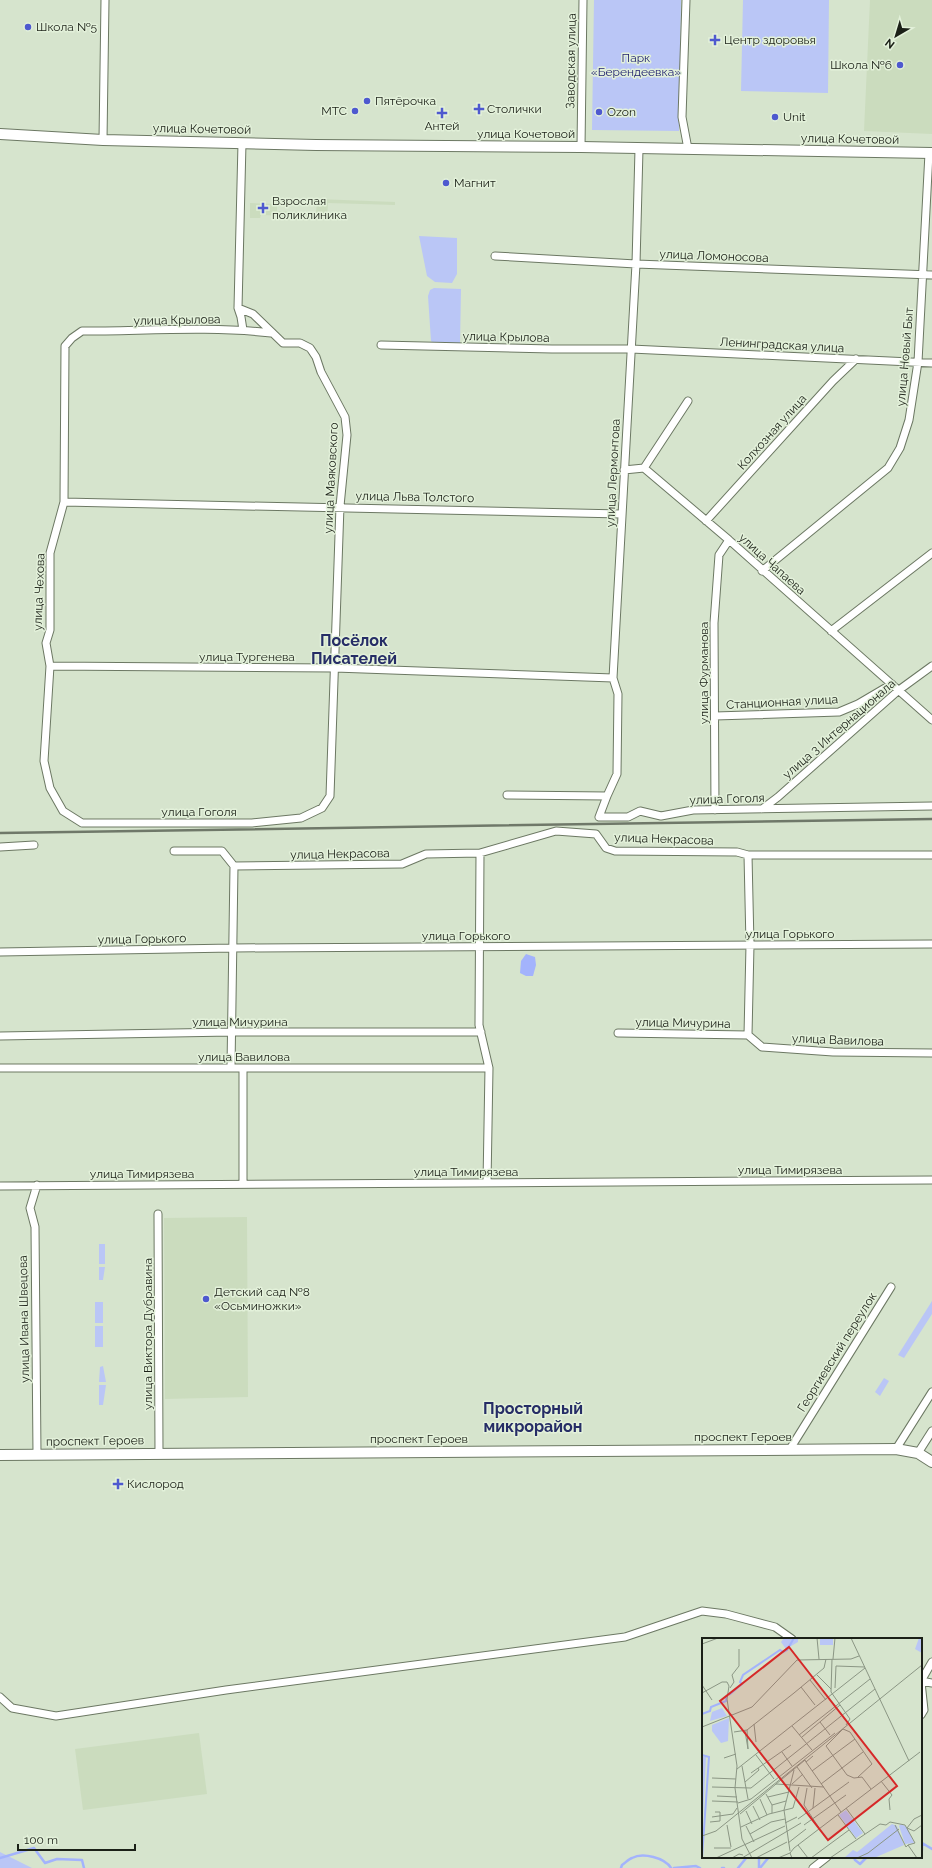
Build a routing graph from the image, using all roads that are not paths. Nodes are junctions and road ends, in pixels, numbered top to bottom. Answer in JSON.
{"nodes":[{"id":1,"x":105,"y":0,"type":"edge"},
{"id":2,"x":583,"y":0,"type":"edge"},
{"id":3,"x":686,"y":0,"type":"edge"},
{"id":4,"x":0,"y":134,"type":"edge"},
{"id":5,"x":103,"y":140,"type":"junction"},
{"id":6,"x":242,"y":143,"type":"junction"},
{"id":7,"x":581,"y":147,"type":"junction"},
{"id":8,"x":640,"y":149,"type":"junction"},
{"id":9,"x":688,"y":149,"type":"junction"},
{"id":10,"x":931,"y":153,"type":"edge"},
{"id":11,"x":495,"y":256,"type":"dead end"},
{"id":12,"x":636,"y":264,"type":"junction"},
{"id":13,"x":923,"y":275,"type":"junction"},
{"id":14,"x":932,"y":275,"type":"edge"},
{"id":15,"x":238,"y":308,"type":"junction"},
{"id":16,"x":243,"y":330,"type":"junction"},
{"id":17,"x":82,"y":332,"type":"joint"},
{"id":18,"x":272,"y":333,"type":"junction"},
{"id":19,"x":381,"y":345,"type":"dead end"},
{"id":20,"x":631,"y":349,"type":"junction"},
{"id":21,"x":856,"y":359,"type":"junction"},
{"id":22,"x":918,"y":362,"type":"junction"},
{"id":23,"x":932,"y":363,"type":"edge"},
{"id":24,"x":688,"y":401,"type":"dead end"},
{"id":25,"x":644,"y":468,"type":"junction"},
{"id":26,"x":624,"y":470,"type":"junction"},
{"id":27,"x":64,"y":502,"type":"junction"},
{"id":28,"x":340,"y":506,"type":"junction"},
{"id":29,"x":621,"y":514,"type":"junction"},
{"id":30,"x":706,"y":521,"type":"junction"},
{"id":31,"x":729,"y":540,"type":"junction"},
{"id":32,"x":932,"y":553,"type":"edge"},
{"id":33,"x":762,"y":571,"type":"junction"},
{"id":34,"x":831,"y":631,"type":"junction"},
{"id":35,"x":50,"y":666,"type":"junction"},
{"id":36,"x":932,"y":666,"type":"edge"},
{"id":37,"x":335,"y":668,"type":"junction"},
{"id":38,"x":613,"y":678,"type":"junction"},
{"id":39,"x":892,"y":684,"type":"junction"},
{"id":40,"x":899,"y":690,"type":"junction"},
{"id":41,"x":715,"y":716,"type":"junction"},
{"id":42,"x":932,"y":720,"type":"edge"},
{"id":43,"x":507,"y":795,"type":"dead end"},
{"id":44,"x":330,"y":796,"type":"joint"},
{"id":45,"x":607,"y":796,"type":"junction"},
{"id":46,"x":932,"y":806,"type":"edge"},
{"id":47,"x":762,"y":809,"type":"junction"},
{"id":48,"x":715,"y":810,"type":"junction"},
{"id":49,"x":63,"y":811,"type":"joint"},
{"id":50,"x":34,"y":845,"type":"dead end"},
{"id":51,"x":0,"y":847,"type":"edge"},
{"id":52,"x":174,"y":851,"type":"dead end"},
{"id":53,"x":480,"y":853,"type":"junction"},
{"id":54,"x":748,"y":855,"type":"junction"},
{"id":55,"x":932,"y":855,"type":"edge"},
{"id":56,"x":234,"y":866,"type":"junction"},
{"id":57,"x":932,"y":944,"type":"edge"},
{"id":58,"x":750,"y":945,"type":"junction"},
{"id":59,"x":479,"y":946,"type":"junction"},
{"id":60,"x":233,"y":948,"type":"junction"},
{"id":61,"x":0,"y":952,"type":"edge"},
{"id":62,"x":231,"y":1032,"type":"junction"},
{"id":63,"x":481,"y":1032,"type":"junction"},
{"id":64,"x":618,"y":1032,"type":"dead end"},
{"id":65,"x":748,"y":1035,"type":"junction"},
{"id":66,"x":0,"y":1036,"type":"edge"},
{"id":67,"x":932,"y":1053,"type":"edge"},
{"id":68,"x":0,"y":1068,"type":"edge"},
{"id":69,"x":231,"y":1068,"type":"junction"},
{"id":70,"x":243,"y":1068,"type":"junction"},
{"id":71,"x":489,"y":1068,"type":"junction"},
{"id":72,"x":932,"y":1180,"type":"edge"},
{"id":73,"x":487,"y":1183,"type":"junction"},
{"id":74,"x":243,"y":1184,"type":"junction"},
{"id":75,"x":37,"y":1185,"type":"junction"},
{"id":76,"x":0,"y":1186,"type":"edge"},
{"id":77,"x":158,"y":1214,"type":"dead end"},
{"id":78,"x":890,"y":1287,"type":"dead end"},
{"id":79,"x":932,"y":1392,"type":"edge"},
{"id":80,"x":929,"y":1402,"type":"edge"},
{"id":81,"x":932,"y":1431,"type":"edge"},
{"id":82,"x":790,"y":1449,"type":"junction"},
{"id":83,"x":896,"y":1449,"type":"junction"},
{"id":84,"x":159,"y":1453,"type":"junction"},
{"id":85,"x":918,"y":1453,"type":"junction"},
{"id":86,"x":37,"y":1454,"type":"junction"},
{"id":87,"x":0,"y":1455,"type":"edge"},
{"id":88,"x":932,"y":1462,"type":"edge"},
{"id":89,"x":791,"y":1638,"type":"edge"},
{"id":90,"x":932,"y":1662,"type":"edge"},
{"id":91,"x":922,"y":1679,"type":"edge"},
{"id":92,"x":922,"y":1681,"type":"edge"},
{"id":93,"x":932,"y":1683,"type":"edge"},
{"id":94,"x":922,"y":1691,"type":"edge"},
{"id":95,"x":0,"y":1697,"type":"edge"},
{"id":96,"x":922,"y":1713,"type":"edge"},
{"id":97,"x":826,"y":1858,"type":"edge"},
{"id":98,"x":813,"y":1868,"type":"edge"}],
"edges":[{"from":1,"to":5,"type":"street"},
{"from":2,"to":7,"type":"street","name":"Заводская улица"},
{"from":3,"to":9,"type":"street"},
{"from":4,"to":5,"type":"street","name":"улица Кочетовой"},
{"from":5,"to":6,"type":"street","name":"улица Кочетовой"},
{"from":6,"to":7,"type":"street","name":"улица Кочетовой"},
{"from":6,"to":15,"type":"street"},
{"from":7,"to":8,"type":"street","name":"улица Кочетовой"},
{"from":8,"to":9,"type":"street","name":"улица Кочетовой"},
{"from":8,"to":12,"type":"street","name":"улица Лермонтова"},
{"from":9,"to":10,"type":"street","name":"улица Кочетовой"},
{"from":10,"to":13,"type":"street","name":"улица Новый Быт"},
{"from":11,"to":12,"type":"street","name":"улица Ломоносова"},
{"from":12,"to":13,"type":"street","name":"улица Ломоносова"},
{"from":12,"to":20,"type":"street","name":"улица Лермонтова"},
{"from":13,"to":14,"type":"street","name":"улица Ломоносова"},
{"from":13,"to":22,"type":"street","name":"улица Новый Быт"},
{"from":15,"to":16,"type":"street"},
{"from":15,"to":18,"type":"street","name":"улица Маяковского"},
{"from":16,"to":17,"type":"street","name":"улица Крылова"},
{"from":16,"to":18,"type":"street","name":"улица Крылова"},
{"from":17,"to":27,"type":"street","name":"улица Чехова"},
{"from":18,"to":28,"type":"street","name":"улица Маяковского"},
{"from":19,"to":20,"type":"street","name":"улица Крылова"},
{"from":20,"to":21,"type":"street","name":"Ленинградская улица"},
{"from":20,"to":26,"type":"street","name":"улица Лермонтова"},
{"from":21,"to":22,"type":"street","name":"Ленинградская улица"},
{"from":21,"to":30,"type":"street","name":"Колхозная улица"},
{"from":22,"to":23,"type":"street","name":"Ленинградская улица"},
{"from":22,"to":33,"type":"street","name":"улица Новый Быт"},
{"from":24,"to":25,"type":"street"},
{"from":25,"to":26,"type":"street"},
{"from":25,"to":30,"type":"street","name":"улица Чапаева"},
{"from":26,"to":29,"type":"street","name":"улица Лермонтова"},
{"from":27,"to":28,"type":"street","name":"улица Льва Толстого"},
{"from":27,"to":35,"type":"street","name":"улица Чехова"},
{"from":28,"to":29,"type":"street","name":"улица Льва Толстого"},
{"from":28,"to":37,"type":"street","name":"улица Маяковского"},
{"from":29,"to":38,"type":"street","name":"улица Лермонтова"},
{"from":30,"to":31,"type":"street","name":"улица Чапаева"},
{"from":31,"to":33,"type":"street","name":"улица Чапаева"},
{"from":31,"to":41,"type":"street","name":"улица Фурманова"},
{"from":32,"to":34,"type":"street"},
{"from":33,"to":34,"type":"street","name":"улица Чапаева"},
{"from":34,"to":39,"type":"street","name":"улица Чапаева"},
{"from":35,"to":37,"type":"street","name":"улица Тургенева"},
{"from":35,"to":49,"type":"street","name":"улица Чехова"},
{"from":36,"to":40,"type":"street","name":"улица 3 Интернационала"},
{"from":37,"to":38,"type":"street","name":"улица Тургенева"},
{"from":37,"to":44,"type":"street","name":"улица Маяковского"},
{"from":38,"to":45,"type":"street","name":"улица Лермонтова"},
{"from":39,"to":40,"type":"street","name":"улица Чапаева"},
{"from":39,"to":41,"type":"street","name":"Станционная улица"},
{"from":40,"to":42,"type":"street","name":"улица Чапаева"},
{"from":40,"to":47,"type":"street","name":"улица 3 Интернационала"},
{"from":41,"to":48,"type":"street","name":"улица Фурманова"},
{"from":43,"to":45,"type":"street"},
{"from":44,"to":49,"type":"street","name":"улица Гоголя"},
{"from":45,"to":48,"type":"street","name":"улица Гоголя"},
{"from":46,"to":47,"type":"street","name":"улица Гоголя"},
{"from":47,"to":48,"type":"street","name":"улица Гоголя"},
{"from":50,"to":51,"type":"street"},
{"from":52,"to":56,"type":"street"},
{"from":53,"to":54,"type":"street","name":"улица Некрасова"},
{"from":53,"to":56,"type":"street","name":"улица Некрасова"},
{"from":53,"to":59,"type":"street"},
{"from":54,"to":55,"type":"street","name":"улица Некрасова"},
{"from":54,"to":58,"type":"street"},
{"from":56,"to":60,"type":"street"},
{"from":57,"to":58,"type":"street","name":"улица Горького"},
{"from":58,"to":59,"type":"street","name":"улица Горького"},
{"from":58,"to":65,"type":"street"},
{"from":59,"to":60,"type":"street","name":"улица Горького"},
{"from":59,"to":63,"type":"street"},
{"from":60,"to":61,"type":"street","name":"улица Горького"},
{"from":60,"to":62,"type":"street"},
{"from":62,"to":63,"type":"street","name":"улица Мичурина"},
{"from":62,"to":66,"type":"street","name":"улица Мичурина"},
{"from":62,"to":69,"type":"street"},
{"from":63,"to":71,"type":"street"},
{"from":64,"to":65,"type":"street","name":"улица Мичурина"},
{"from":65,"to":67,"type":"street","name":"улица Вавилова"},
{"from":68,"to":69,"type":"street","name":"улица Вавилова"},
{"from":69,"to":70,"type":"street","name":"улица Вавилова"},
{"from":70,"to":71,"type":"street","name":"улица Вавилова"},
{"from":70,"to":74,"type":"street"},
{"from":71,"to":73,"type":"street"},
{"from":72,"to":73,"type":"street","name":"улица Тимирязева"},
{"from":73,"to":74,"type":"street","name":"улица Тимирязева"},
{"from":74,"to":75,"type":"street","name":"улица Тимирязева"},
{"from":75,"to":76,"type":"street","name":"улица Тимирязева"},
{"from":75,"to":86,"type":"street","name":"улица Ивана Швецова"},
{"from":77,"to":84,"type":"street","name":"улица Виктора Дубравина"},
{"from":78,"to":82,"type":"street","name":"Георгиевский переулок"},
{"from":79,"to":80,"type":"street"},
{"from":80,"to":83,"type":"street"},
{"from":81,"to":85,"type":"street"},
{"from":82,"to":83,"type":"street","name":"проспект Героев"},
{"from":82,"to":84,"type":"street","name":"проспект Героев"},
{"from":83,"to":85,"type":"street","name":"проспект Героев"},
{"from":84,"to":86,"type":"street","name":"проспект Героев"},
{"from":85,"to":88,"type":"street","name":"проспект Героев"},
{"from":86,"to":87,"type":"street","name":"проспект Героев"},
{"from":89,"to":95,"type":"street"},
{"from":90,"to":91,"type":"street"},
{"from":92,"to":93,"type":"street"},
{"from":94,"to":96,"type":"street"},
{"from":97,"to":98,"type":"street"}]}
